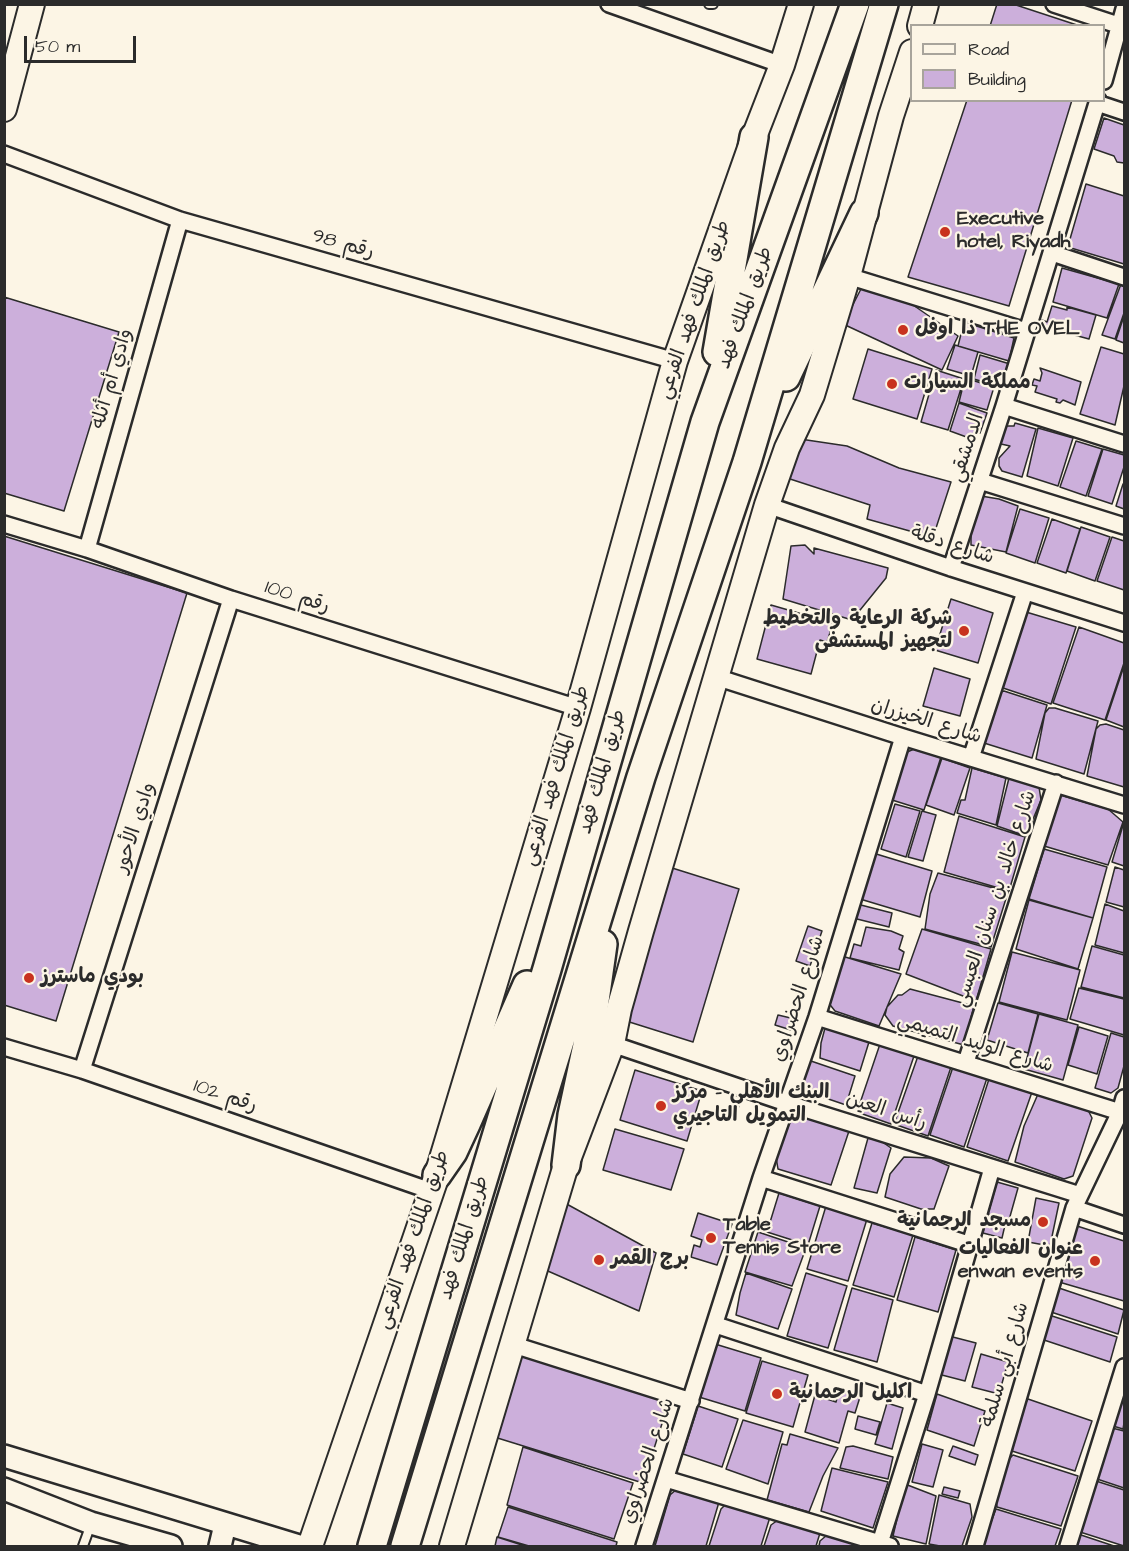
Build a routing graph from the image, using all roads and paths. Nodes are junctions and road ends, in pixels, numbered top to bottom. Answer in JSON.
{"nodes":[{"id":1,"x":32,"y":4,"type":"edge"},
{"id":2,"x":609,"y":4,"type":"edge"},
{"id":3,"x":801,"y":4,"type":"edge"},
{"id":4,"x":855,"y":4,"type":"edge"},
{"id":5,"x":884,"y":4,"type":"edge"},
{"id":6,"x":927,"y":4,"type":"edge"},
{"id":7,"x":1054,"y":4,"type":"edge"},
{"id":8,"x":1125,"y":9,"type":"edge"},
{"id":9,"x":921,"y":24,"type":"edge"},
{"id":10,"x":1122,"y":26,"type":"edge"},
{"id":11,"x":910,"y":58,"type":"edge"},
{"id":12,"x":783,"y":65,"type":"junction"},
{"id":13,"x":1105,"y":78,"type":"edge"},
{"id":14,"x":1098,"y":102,"type":"edge"},
{"id":15,"x":4,"y":109,"type":"edge"},
{"id":16,"x":1125,"y":112,"type":"edge"},
{"id":17,"x":754,"y":137,"type":"junction"},
{"id":18,"x":4,"y":154,"type":"edge"},
{"id":19,"x":864,"y":213,"type":"junction"},
{"id":20,"x":180,"y":220,"type":"junction"},
{"id":21,"x":1052,"y":253,"type":"junction"},
{"id":22,"x":848,"y":276,"type":"junction"},
{"id":23,"x":1125,"y":277,"type":"edge"},
{"id":24,"x":1026,"y":331,"type":"junction"},
{"id":25,"x":675,"y":362,"type":"junction"},
{"id":26,"x":1004,"y":406,"type":"junction"},
{"id":27,"x":705,"y":422,"type":"junction"},
{"id":28,"x":1125,"y":444,"type":"edge"},
{"id":29,"x":747,"y":462,"type":"junction"},
{"id":30,"x":980,"y":481,"type":"junction"},
{"id":31,"x":767,"y":506,"type":"junction"},
{"id":32,"x":4,"y":524,"type":"edge"},
{"id":33,"x":1125,"y":526,"type":"edge"},
{"id":34,"x":87,"y":549,"type":"junction"},
{"id":35,"x":951,"y":568,"type":"junction"},
{"id":36,"x":1025,"y":592,"type":"junction"},
{"id":37,"x":231,"y":599,"type":"junction"},
{"id":38,"x":1125,"y":623,"type":"edge"},
{"id":39,"x":716,"y":677,"type":"junction"},
{"id":40,"x":578,"y":708,"type":"junction"},
{"id":41,"x":903,"y":738,"type":"junction"},
{"id":42,"x":971,"y":758,"type":"junction"},
{"id":43,"x":1056,"y":783,"type":"junction"},
{"id":44,"x":1125,"y":805,"type":"edge"},
{"id":45,"x":611,"y":873,"type":"junction"},
{"id":46,"x":552,"y":948,"type":"junction"},
{"id":47,"x":817,"y":1017,"type":"junction"},
{"id":48,"x":612,"y":1044,"type":"junction"},
{"id":49,"x":4,"y":1047,"type":"edge"},
{"id":50,"x":966,"y":1062,"type":"junction"},
{"id":51,"x":82,"y":1070,"type":"junction"},
{"id":52,"x":786,"y":1102,"type":"junction"},
{"id":53,"x":1122,"y":1105,"type":"edge"},
{"id":54,"x":566,"y":1165,"type":"junction"},
{"id":55,"x":992,"y":1168,"type":"junction"},
{"id":56,"x":761,"y":1178,"type":"junction"},
{"id":57,"x":434,"y":1183,"type":"junction"},
{"id":58,"x":1077,"y":1202,"type":"junction"},
{"id":59,"x":1125,"y":1225,"type":"edge"},
{"id":60,"x":971,"y":1245,"type":"junction"},
{"id":61,"x":716,"y":1325,"type":"junction"},
{"id":62,"x":511,"y":1344,"type":"junction"},
{"id":63,"x":1125,"y":1366,"type":"edge"},
{"id":64,"x":927,"y":1394,"type":"junction"},
{"id":65,"x":691,"y":1401,"type":"junction"},
{"id":66,"x":4,"y":1456,"type":"edge"},
{"id":67,"x":666,"y":1479,"type":"junction"},
{"id":68,"x":4,"y":1489,"type":"edge"},
{"id":69,"x":91,"y":1523,"type":"junction"},
{"id":70,"x":225,"y":1525,"type":"junction"},
{"id":71,"x":456,"y":1540,"type":"edge"},
{"id":72,"x":885,"y":1545,"type":"edge"},
{"id":73,"x":83,"y":1546,"type":"edge"},
{"id":74,"x":171,"y":1546,"type":"edge"},
{"id":75,"x":220,"y":1546,"type":"edge"},
{"id":76,"x":299,"y":1546,"type":"edge"},
{"id":77,"x":310,"y":1546,"type":"edge"},
{"id":78,"x":372,"y":1546,"type":"edge"},
{"id":79,"x":405,"y":1546,"type":"edge"},
{"id":80,"x":644,"y":1546,"type":"edge"},
{"id":81,"x":975,"y":1546,"type":"edge"},
{"id":82,"x":1068,"y":1546,"type":"edge"}],
"edges":[{"from":1,"to":15,"type":"main road"},
{"from":2,"to":12,"type":"street"},
{"from":3,"to":12,"type":"main road","name":"طريق الملك فهد الفرعي"},
{"from":4,"to":27,"type":"highway","name":"طريق الملك فهد"},
{"from":5,"to":29,"type":"highway","name":"طريق الملك فهد"},
{"from":6,"to":9,"type":"main road"},
{"from":7,"to":10,"type":"street"},
{"from":8,"to":10,"type":"street"},
{"from":10,"to":13,"type":"street"},
{"from":11,"to":19,"type":"main road"},
{"from":12,"to":17,"type":"main road","name":"طريق الملك فهد الفرعي"},
{"from":14,"to":16,"type":"street"},
{"from":14,"to":21,"type":"street","name":"الدمشقي"},
{"from":17,"to":25,"type":"main road","name":"طريق الملك فهد الفرعي"},
{"from":17,"to":27,"type":"highway"},
{"from":18,"to":20,"type":"street","name":"رقم 98"},
{"from":19,"to":22,"type":"main road"},
{"from":19,"to":29,"type":"highway"},
{"from":20,"to":25,"type":"street","name":"رقم 98"},
{"from":20,"to":34,"type":"street","name":"وادي أم أثله"},
{"from":21,"to":23,"type":"street"},
{"from":21,"to":24,"type":"street","name":"الدمشقي"},
{"from":22,"to":24,"type":"street"},
{"from":22,"to":31,"type":"main road"},
{"from":24,"to":26,"type":"street","name":"الدمشقي"},
{"from":25,"to":40,"type":"main road","name":"طريق الملك فهد الفرعي"},
{"from":26,"to":28,"type":"street"},
{"from":26,"to":30,"type":"street","name":"الدمشقي"},
{"from":27,"to":46,"type":"highway","name":"طريق الملك فهد"},
{"from":29,"to":45,"type":"highway","name":"طريق الملك فهد"},
{"from":30,"to":33,"type":"street"},
{"from":30,"to":35,"type":"street","name":"الدمشقي"},
{"from":31,"to":35,"type":"street","name":"شارع دقلة"},
{"from":31,"to":39,"type":"main road"},
{"from":32,"to":34,"type":"street","name":"رقم 100"},
{"from":34,"to":37,"type":"street","name":"رقم 100"},
{"from":35,"to":36,"type":"street","name":"شارع دقلة"},
{"from":36,"to":38,"type":"street","name":"شارع دقلة"},
{"from":36,"to":42,"type":"street"},
{"from":37,"to":40,"type":"street","name":"رقم 100"},
{"from":37,"to":51,"type":"street","name":"وادي الأحور"},
{"from":39,"to":41,"type":"street","name":"شارع الخيزران"},
{"from":39,"to":48,"type":"main road"},
{"from":40,"to":57,"type":"main road","name":"طريق الملك فهد الفرعي"},
{"from":41,"to":42,"type":"street","name":"شارع الخيزران"},
{"from":41,"to":47,"type":"street","name":"شارع الحضراوي"},
{"from":42,"to":43,"type":"street","name":"شارع الخيزران"},
{"from":43,"to":44,"type":"street","name":"شارع الخيزران"},
{"from":43,"to":50,"type":"street","name":"شارع خالد بن سنان العبسي"},
{"from":45,"to":54,"type":"highway"},
{"from":45,"to":79,"type":"highway","name":"طريق الملك فهد"},
{"from":46,"to":57,"type":"highway"},
{"from":46,"to":78,"type":"highway","name":"طريق الملك فهد"},
{"from":47,"to":50,"type":"street","name":"شارع الوليد التميمي"},
{"from":47,"to":52,"type":"street","name":"شارع الحضراوي"},
{"from":48,"to":52,"type":"street","name":"رأس العين"},
{"from":48,"to":54,"type":"main road"},
{"from":49,"to":51,"type":"street","name":"رقم 102"},
{"from":50,"to":53,"type":"street","name":"شارع الوليد التميمي"},
{"from":51,"to":57,"type":"street","name":"رقم 102"},
{"from":52,"to":55,"type":"street","name":"رأس العين"},
{"from":52,"to":56,"type":"street","name":"شارع الحضراوي"},
{"from":53,"to":58,"type":"street","name":"شارع أبي سلمة"},
{"from":54,"to":62,"type":"main road"},
{"from":55,"to":58,"type":"street","name":"رأس العين"},
{"from":55,"to":60,"type":"street"},
{"from":56,"to":60,"type":"street"},
{"from":56,"to":61,"type":"street","name":"شارع الحضراوي"},
{"from":57,"to":77,"type":"main road","name":"طريق الملك فهد الفرعي"},
{"from":58,"to":59,"type":"street","name":"رأس العين"},
{"from":58,"to":81,"type":"street","name":"شارع أبي سلمة"},
{"from":60,"to":64,"type":"street"},
{"from":61,"to":64,"type":"street"},
{"from":61,"to":65,"type":"street","name":"شارع الحضراوي"},
{"from":62,"to":65,"type":"street"},
{"from":62,"to":71,"type":"main road"},
{"from":63,"to":82,"type":"street"},
{"from":64,"to":72,"type":"street"},
{"from":65,"to":67,"type":"street","name":"شارع الحضراوي"},
{"from":66,"to":70,"type":"street"},
{"from":67,"to":72,"type":"street"},
{"from":67,"to":80,"type":"street","name":"شارع الحضراوي"},
{"from":68,"to":69,"type":"street"},
{"from":69,"to":73,"type":"lane"},
{"from":69,"to":74,"type":"street"},
{"from":70,"to":75,"type":"street"},
{"from":70,"to":76,"type":"street"}]}
